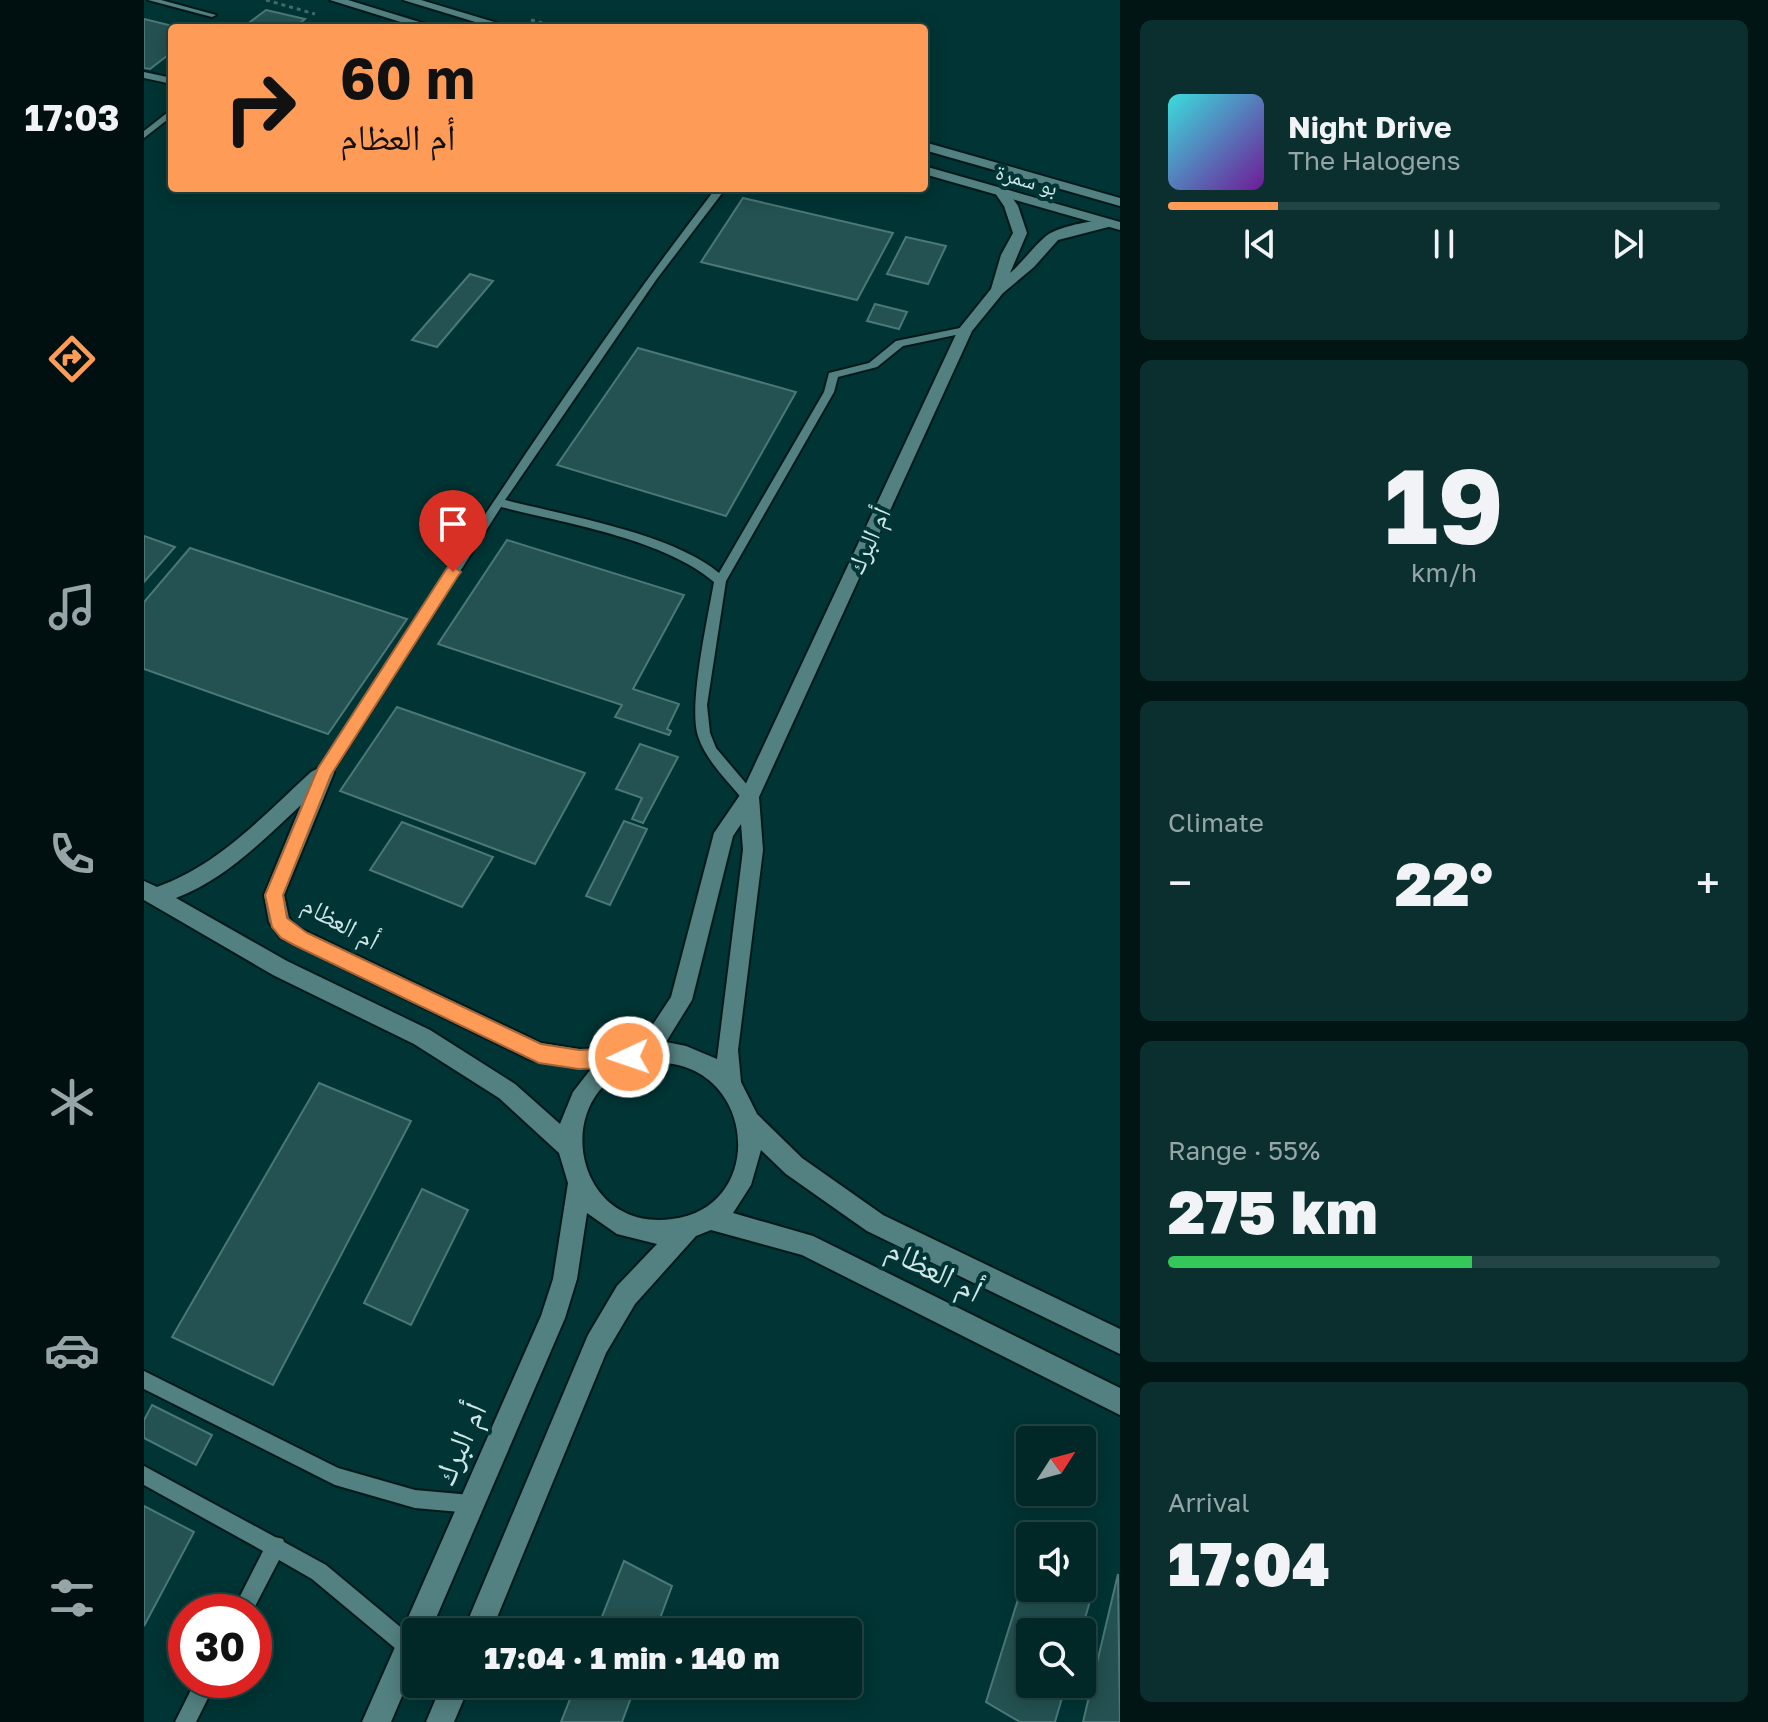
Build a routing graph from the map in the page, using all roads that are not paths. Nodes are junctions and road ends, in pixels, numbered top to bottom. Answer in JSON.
{"nodes":[{"id":1,"x":152,"y":0,"type":"edge"},
{"id":2,"x":336,"y":0,"type":"edge"},
{"id":3,"x":409,"y":0,"type":"edge"},
{"id":4,"x":212,"y":15,"type":"dead end"},
{"id":5,"x":419,"y":24,"type":"edge"},
{"id":6,"x":494,"y":24,"type":"edge"},
{"id":7,"x":144,"y":75,"type":"edge"},
{"id":8,"x":168,"y":80,"type":"edge"},
{"id":9,"x":168,"y":115,"type":"edge"},
{"id":10,"x":144,"y":135,"type":"edge"},
{"id":11,"x":928,"y":147,"type":"edge"},
{"id":12,"x":928,"y":171,"type":"edge"},
{"id":13,"x":718,"y":192,"type":"edge"},
{"id":14,"x":1002,"y":193,"type":"junction"},
{"id":15,"x":1120,"y":202,"type":"edge"},
{"id":16,"x":1116,"y":225,"type":"edge"},
{"id":17,"x":998,"y":290,"type":"junction"},
{"id":18,"x":965,"y":330,"type":"junction"},
{"id":19,"x":498,"y":502,"type":"junction"},
{"id":20,"x":720,"y":581,"type":"junction"},
{"id":21,"x":324,"y":773,"type":"junction"},
{"id":22,"x":749,"y":797,"type":"junction"},
{"id":23,"x":150,"y":893,"type":"edge"},
{"id":24,"x":638,"y":1055,"type":"junction"},
{"id":25,"x":730,"y":1085,"type":"junction"},
{"id":26,"x":749,"y":1122,"type":"junction"},
{"id":27,"x":568,"y":1146,"type":"junction"},
{"id":28,"x":579,"y":1185,"type":"junction"},
{"id":29,"x":699,"y":1223,"type":"junction"},
{"id":30,"x":1120,"y":1342,"type":"edge"},
{"id":31,"x":144,"y":1380,"type":"edge"},
{"id":32,"x":1120,"y":1402,"type":"edge"},
{"id":33,"x":144,"y":1475,"type":"edge"},
{"id":34,"x":471,"y":1504,"type":"junction"},
{"id":35,"x":276,"y":1546,"type":"junction"},
{"id":36,"x":251,"y":1594,"type":"edge"},
{"id":37,"x":422,"y":1618,"type":"edge"},
{"id":38,"x":483,"y":1618,"type":"edge"},
{"id":39,"x":402,"y":1641,"type":"edge"},
{"id":40,"x":402,"y":1663,"type":"edge"},
{"id":41,"x":198,"y":1698,"type":"edge"},
{"id":42,"x":450,"y":1698,"type":"edge"},
{"id":43,"x":185,"y":1722,"type":"edge"},
{"id":44,"x":376,"y":1722,"type":"edge"},
{"id":45,"x":440,"y":1722,"type":"edge"}],
"edges":[{"from":1,"to":4,"type":"lane"},
{"from":2,"to":5,"type":"street"},
{"from":3,"to":6,"type":"street"},
{"from":7,"to":8,"type":"lane"},
{"from":9,"to":10,"type":"lane"},
{"from":11,"to":15,"type":"street","name":"بو سمرة"},
{"from":12,"to":14,"type":"street","name":"بو سمرة"},
{"from":13,"to":19,"type":"lane"},
{"from":14,"to":16,"type":"street","name":"بو سمرة"},
{"from":14,"to":17,"type":"street","name":"أم البرك"},
{"from":16,"to":17,"type":"street","name":"أم البرك"},
{"from":17,"to":18,"type":"street","name":"أم البرك"},
{"from":18,"to":20,"type":"lane"},
{"from":18,"to":22,"type":"street","name":"أم البرك"},
{"from":19,"to":20,"type":"lane"},
{"from":19,"to":21,"type":"lane"},
{"from":20,"to":22,"type":"lane"},
{"from":21,"to":23,"type":"street"},
{"from":21,"to":24,"type":"street","name":"أم العظام"},
{"from":22,"to":24,"type":"street","name":"أم البرك"},
{"from":22,"to":25,"type":"street","name":"أم البرك"},
{"from":23,"to":27,"type":"street"},
{"from":24,"to":25,"type":"street"},
{"from":24,"to":27,"type":"street"},
{"from":25,"to":26,"type":"street"},
{"from":26,"to":29,"type":"street"},
{"from":26,"to":30,"type":"street","name":"أم العظام"},
{"from":27,"to":28,"type":"street"},
{"from":28,"to":29,"type":"street"},
{"from":28,"to":34,"type":"street","name":"أم البرك"},
{"from":29,"to":32,"type":"street","name":"أم العظام"},
{"from":29,"to":38,"type":"street"},
{"from":31,"to":34,"type":"lane"},
{"from":33,"to":35,"type":"lane"},
{"from":34,"to":37,"type":"street","name":"أم البرك"},
{"from":35,"to":36,"type":"lane"},
{"from":35,"to":39,"type":"lane"},
{"from":40,"to":44,"type":"street","name":"أم البرك"},
{"from":41,"to":43,"type":"lane"},
{"from":42,"to":45,"type":"street"}]}
